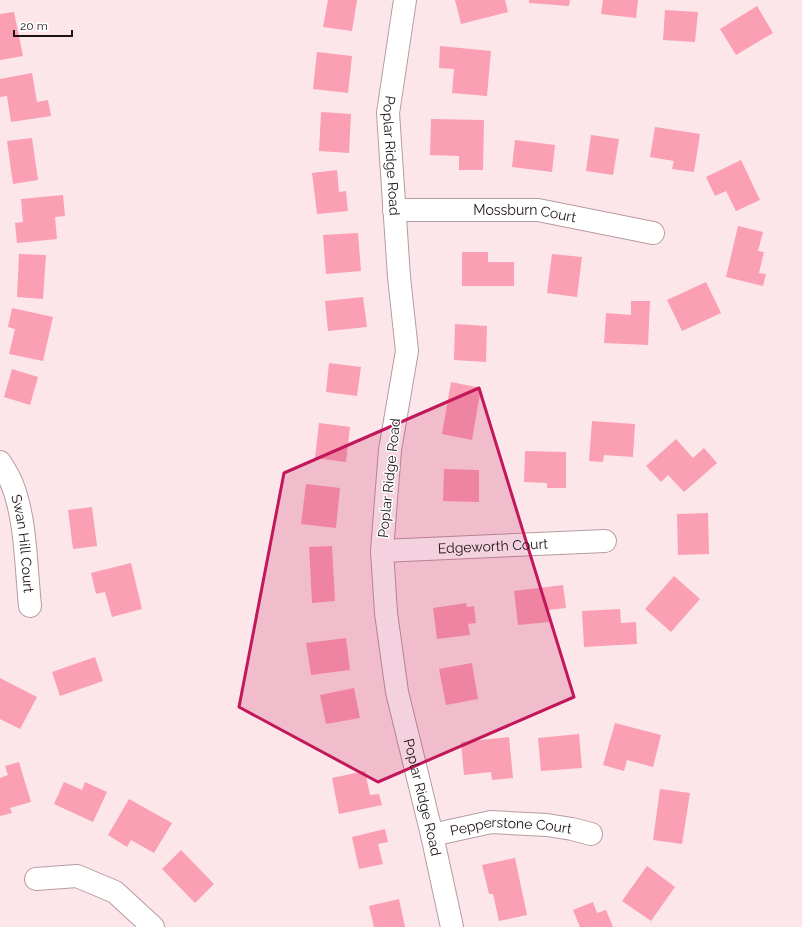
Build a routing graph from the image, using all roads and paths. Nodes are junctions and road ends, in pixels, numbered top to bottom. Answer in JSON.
{"nodes":[{"id":1,"x":405,"y":0,"type":"edge"},
{"id":2,"x":394,"y":210,"type":"junction"},
{"id":3,"x":653,"y":233,"type":"dead end"},
{"id":4,"x":0,"y":462,"type":"edge"},
{"id":5,"x":605,"y":541,"type":"dead end"},
{"id":6,"x":382,"y":551,"type":"junction"},
{"id":7,"x":30,"y":606,"type":"dead end"},
{"id":8,"x":591,"y":834,"type":"dead end"},
{"id":9,"x":432,"y":835,"type":"junction"},
{"id":10,"x":36,"y":879,"type":"dead end"},
{"id":11,"x":153,"y":927,"type":"edge"},
{"id":12,"x":452,"y":927,"type":"edge"}],
"edges":[{"from":1,"to":2,"type":"street","name":"Poplar Ridge Road"},
{"from":2,"to":3,"type":"street","name":"Mossburn Court"},
{"from":2,"to":6,"type":"street","name":"Poplar Ridge Road"},
{"from":4,"to":7,"type":"street","name":"Swan Hill Court"},
{"from":5,"to":6,"type":"street","name":"Edgeworth Court"},
{"from":6,"to":9,"type":"street","name":"Poplar Ridge Road"},
{"from":8,"to":9,"type":"street","name":"Pepperstone Court"},
{"from":9,"to":12,"type":"street","name":"Poplar Ridge Road"},
{"from":10,"to":11,"type":"street"}]}
